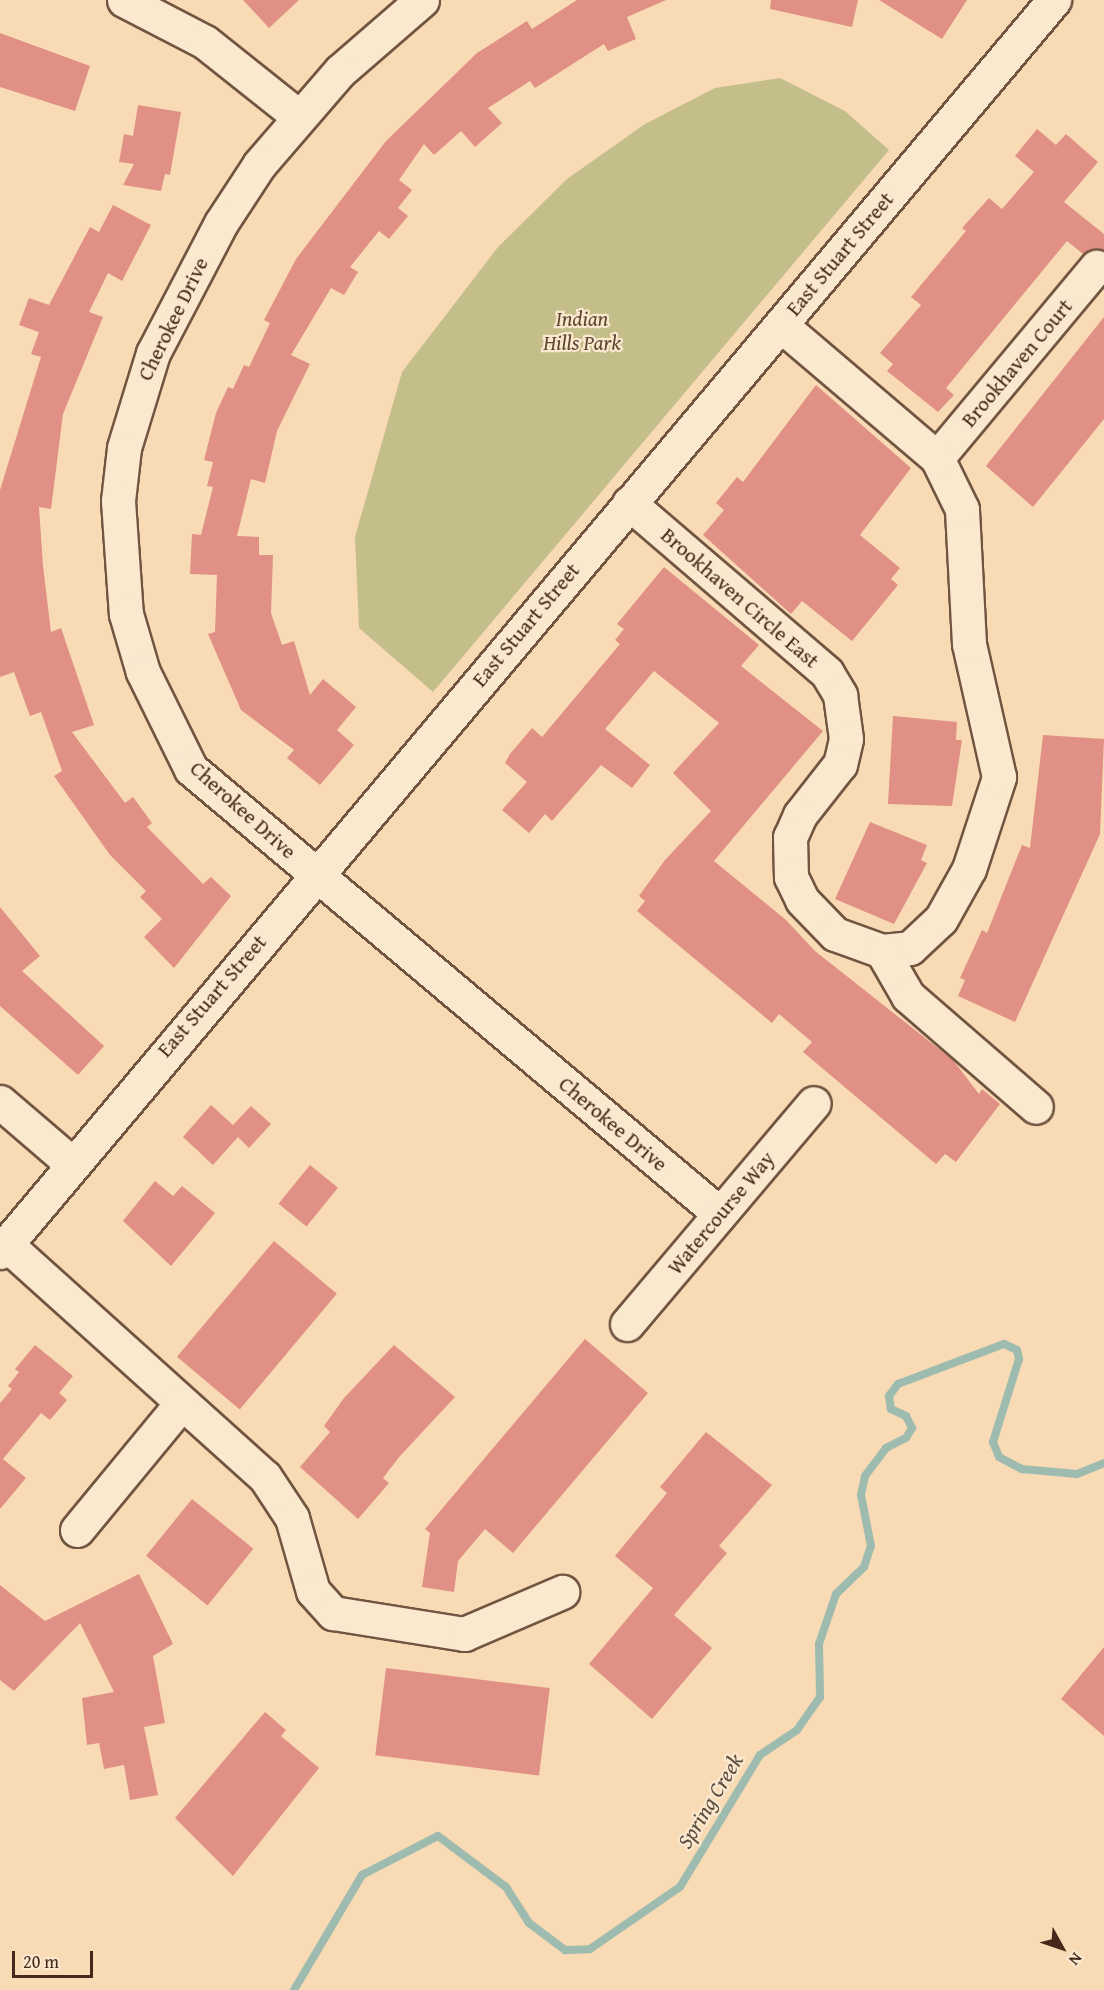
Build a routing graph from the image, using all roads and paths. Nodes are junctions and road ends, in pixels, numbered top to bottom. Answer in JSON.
{"nodes":[{"id":1,"x":124,"y":0,"type":"edge"},
{"id":2,"x":422,"y":0,"type":"edge"},
{"id":3,"x":1054,"y":0,"type":"edge"},
{"id":4,"x":298,"y":116,"type":"junction"},
{"id":5,"x":1096,"y":267,"type":"dead end"},
{"id":6,"x":781,"y":325,"type":"junction"},
{"id":7,"x":938,"y":458,"type":"junction"},
{"id":8,"x":629,"y":503,"type":"junction"},
{"id":9,"x":317,"y":874,"type":"junction"},
{"id":10,"x":882,"y":951,"type":"junction"},
{"id":11,"x":0,"y":1102,"type":"edge"},
{"id":12,"x":814,"y":1103,"type":"dead end"},
{"id":13,"x":1036,"y":1107,"type":"dead end"},
{"id":14,"x":70,"y":1162,"type":"junction"},
{"id":15,"x":720,"y":1214,"type":"junction"},
{"id":16,"x":3,"y":1248,"type":"edge"},
{"id":17,"x":627,"y":1323,"type":"dead end"},
{"id":18,"x":181,"y":1404,"type":"junction"},
{"id":19,"x":77,"y":1530,"type":"dead end"},
{"id":20,"x":562,"y":1592,"type":"dead end"}],
"edges":[{"from":1,"to":4,"type":"street"},
{"from":2,"to":4,"type":"street","name":"Cherokee Drive"},
{"from":3,"to":6,"type":"street","name":"East Stuart Street"},
{"from":4,"to":9,"type":"street","name":"Cherokee Drive"},
{"from":5,"to":7,"type":"street","name":"Brookhaven Court"},
{"from":6,"to":7,"type":"street"},
{"from":6,"to":8,"type":"street","name":"East Stuart Street"},
{"from":7,"to":10,"type":"street"},
{"from":8,"to":9,"type":"street","name":"East Stuart Street"},
{"from":8,"to":10,"type":"street","name":"Brookhaven Circle East"},
{"from":9,"to":14,"type":"street","name":"East Stuart Street"},
{"from":9,"to":15,"type":"street","name":"Cherokee Drive"},
{"from":10,"to":13,"type":"street"},
{"from":11,"to":14,"type":"street"},
{"from":12,"to":15,"type":"street","name":"Watercourse Way"},
{"from":14,"to":16,"type":"street","name":"East Stuart Street"},
{"from":15,"to":17,"type":"street","name":"Watercourse Way"},
{"from":16,"to":18,"type":"street"},
{"from":18,"to":19,"type":"street"},
{"from":18,"to":20,"type":"street"}]}
